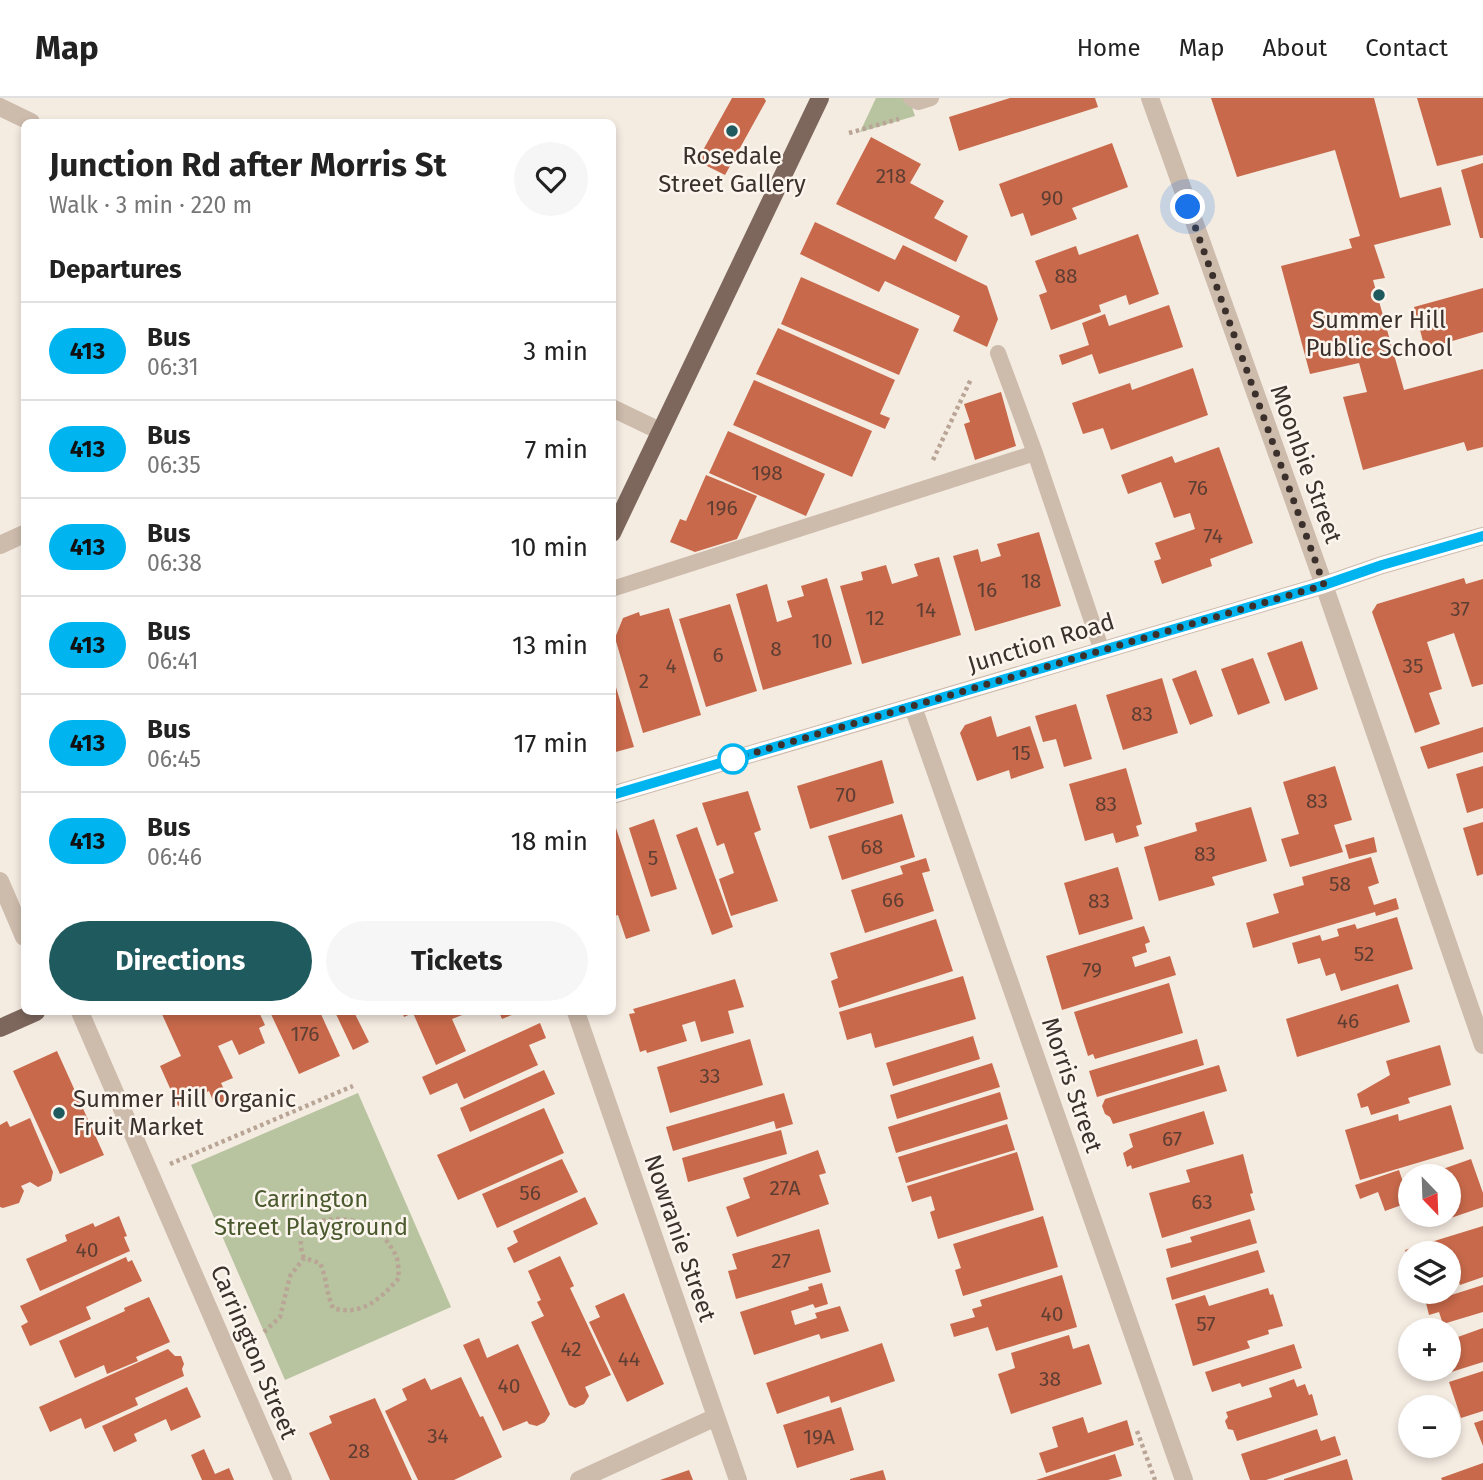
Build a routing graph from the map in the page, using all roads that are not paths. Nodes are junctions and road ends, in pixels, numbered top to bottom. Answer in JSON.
{"nodes":[{"id":1,"x":820,"y":98,"type":"edge"},
{"id":2,"x":911,"y":98,"type":"edge"},
{"id":3,"x":931,"y":98,"type":"edge"},
{"id":4,"x":1150,"y":98,"type":"edge"},
{"id":5,"x":0,"y":107,"type":"edge"},
{"id":6,"x":25,"y":119,"type":"edge"},
{"id":7,"x":998,"y":352,"type":"dead end"},
{"id":8,"x":616,"y":410,"type":"edge"},
{"id":9,"x":660,"y":431,"type":"junction"},
{"id":10,"x":1035,"y":453,"type":"junction"},
{"id":11,"x":616,"y":524,"type":"edge"},
{"id":12,"x":21,"y":535,"type":"edge"},
{"id":13,"x":1483,"y":536,"type":"edge"},
{"id":14,"x":0,"y":545,"type":"edge"},
{"id":15,"x":1324,"y":585,"type":"junction"},
{"id":16,"x":616,"y":588,"type":"edge"},
{"id":17,"x":1102,"y":650,"type":"junction"},
{"id":18,"x":914,"y":707,"type":"junction"},
{"id":19,"x":616,"y":794,"type":"edge"},
{"id":20,"x":0,"y":881,"type":"edge"},
{"id":21,"x":21,"y":930,"type":"edge"},
{"id":22,"x":29,"y":1015,"type":"edge"},
{"id":23,"x":81,"y":1015,"type":"edge"},
{"id":24,"x":577,"y":1015,"type":"edge"},
{"id":25,"x":0,"y":1028,"type":"edge"},
{"id":26,"x":1483,"y":1045,"type":"edge"},
{"id":27,"x":716,"y":1417,"type":"junction"},
{"id":28,"x":283,"y":1480,"type":"edge"},
{"id":29,"x":579,"y":1480,"type":"edge"},
{"id":30,"x":738,"y":1480,"type":"edge"},
{"id":31,"x":1184,"y":1480,"type":"edge"}],
"edges":[{"from":1,"to":9,"type":"main road"},
{"from":2,"to":3,"type":"lane"},
{"from":4,"to":15,"type":"street","name":"Moonbie Street"},
{"from":5,"to":6,"type":"street"},
{"from":7,"to":10,"type":"lane"},
{"from":8,"to":9,"type":"street"},
{"from":9,"to":11,"type":"main road"},
{"from":10,"to":16,"type":"lane"},
{"from":10,"to":17,"type":"lane"},
{"from":12,"to":14,"type":"street"},
{"from":13,"to":15,"type":"street","name":"Junction Road"},
{"from":15,"to":17,"type":"street","name":"Junction Road"},
{"from":15,"to":26,"type":"street","name":"Moonbie Street"},
{"from":17,"to":18,"type":"street","name":"Junction Road"},
{"from":18,"to":19,"type":"street","name":"Junction Road"},
{"from":18,"to":31,"type":"street","name":"Morris Street"},
{"from":20,"to":21,"type":"street"},
{"from":22,"to":25,"type":"main road"},
{"from":23,"to":28,"type":"street","name":"Carrington Street"},
{"from":24,"to":27,"type":"street","name":"Nowranie Street"},
{"from":27,"to":29,"type":"street"},
{"from":27,"to":30,"type":"street","name":"Nowranie Street"}]}
